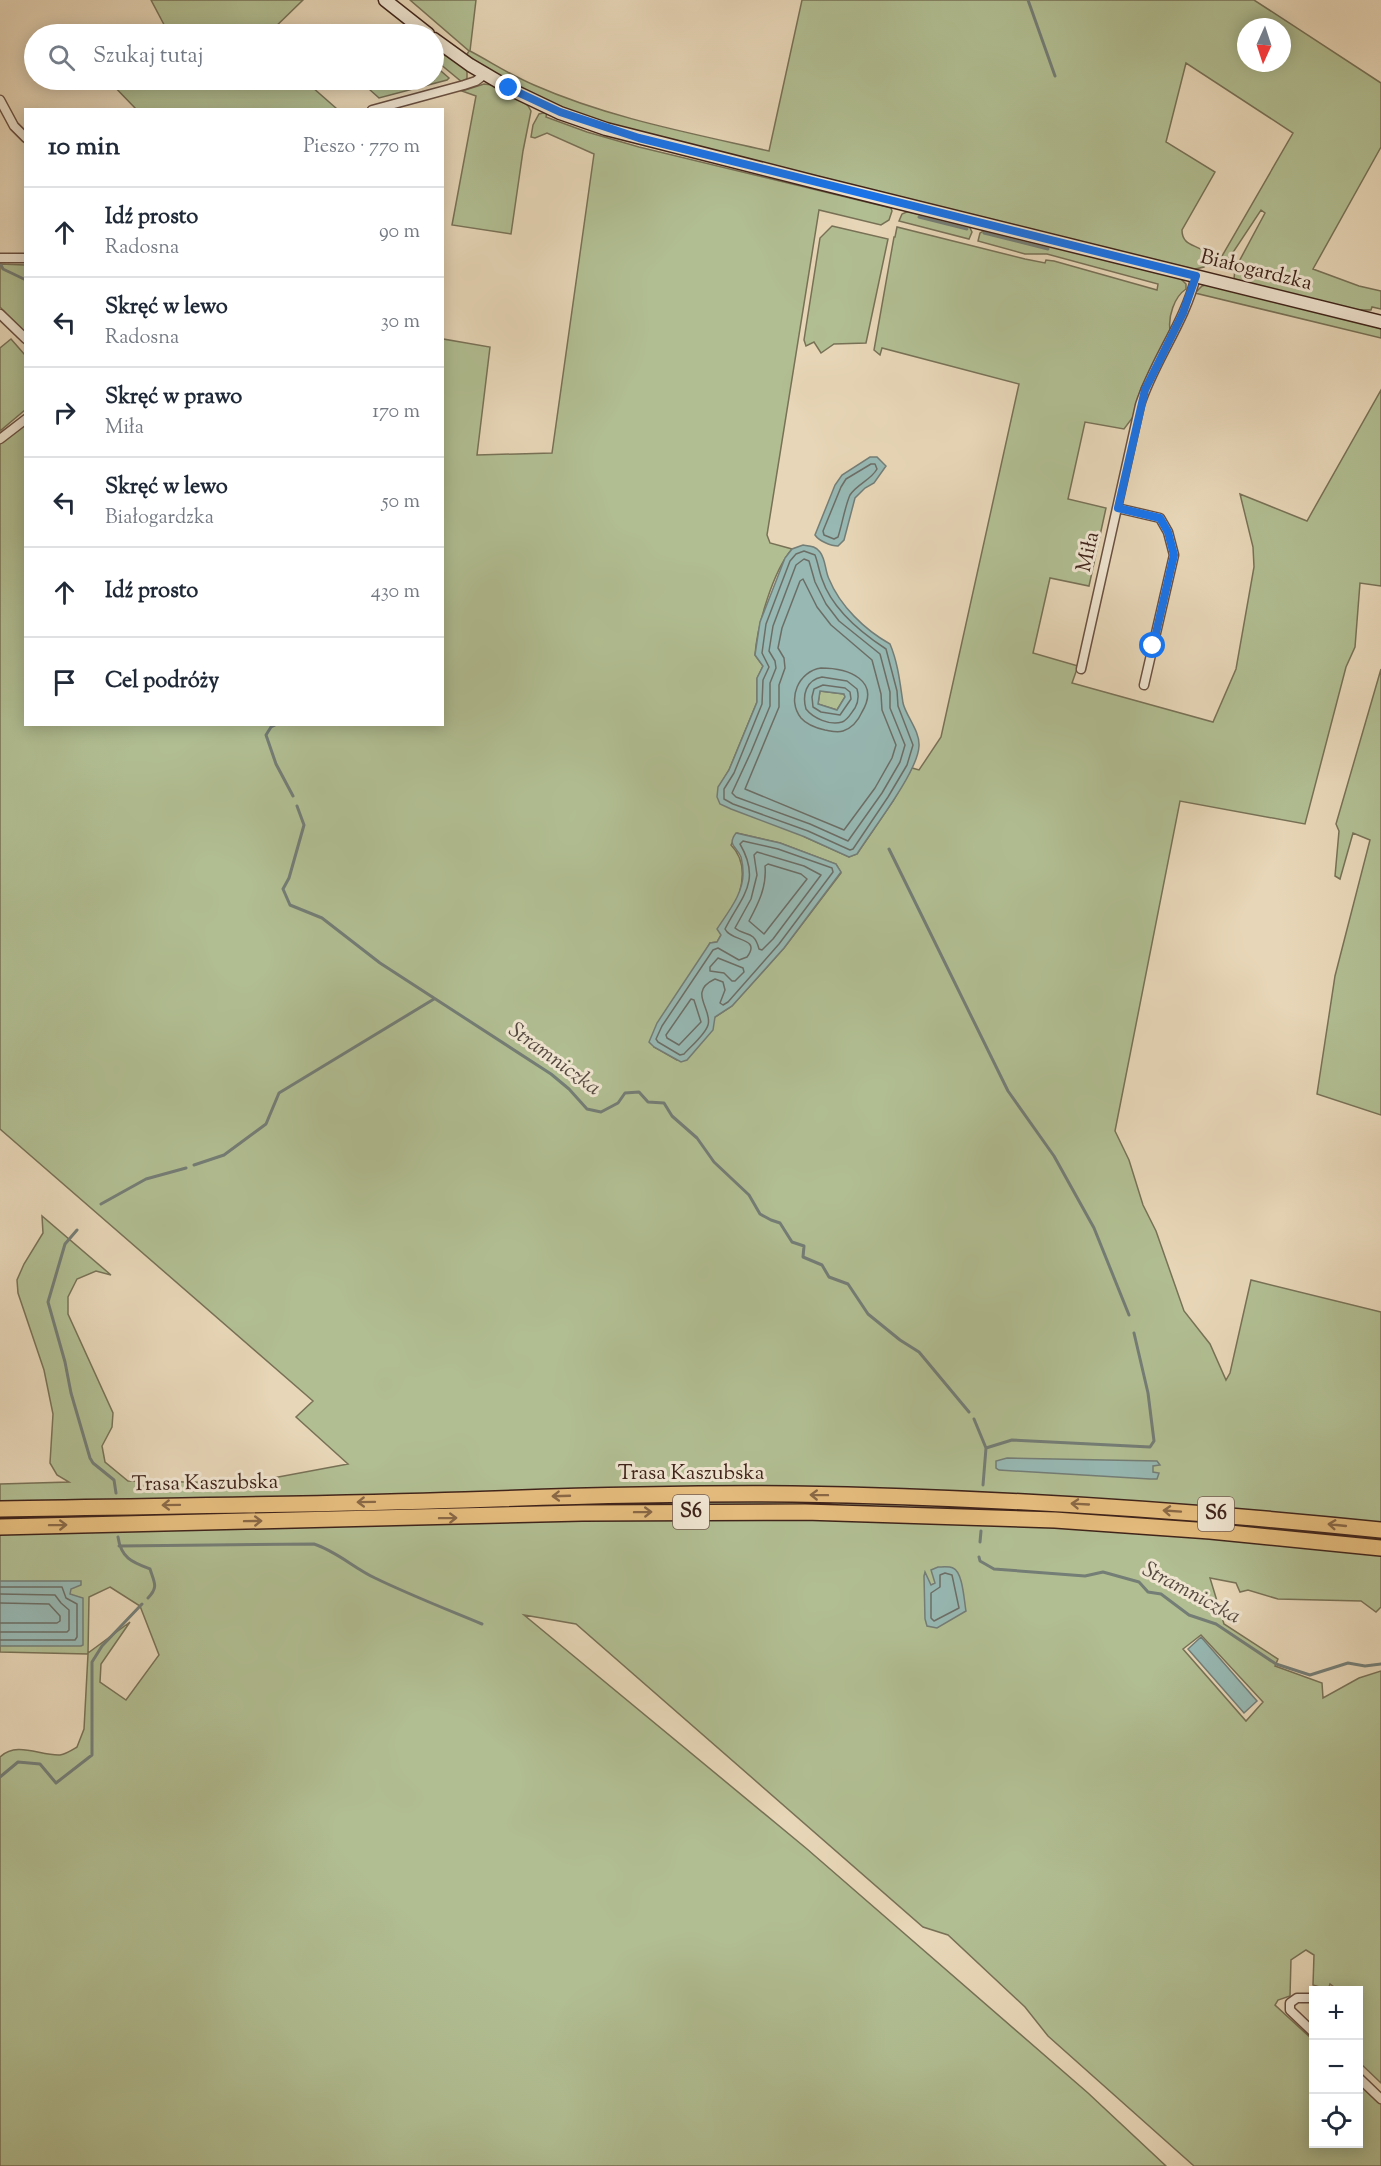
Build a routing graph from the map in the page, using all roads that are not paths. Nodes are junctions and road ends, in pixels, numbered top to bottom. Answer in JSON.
{"nodes":[{"id":1,"x":385,"y":0,"type":"edge"},
{"id":2,"x":415,"y":24,"type":"edge"},
{"id":3,"x":444,"y":46,"type":"edge"},
{"id":4,"x":485,"y":74,"type":"junction"},
{"id":5,"x":0,"y":100,"type":"edge"},
{"id":6,"x":379,"y":108,"type":"edge"},
{"id":7,"x":24,"y":136,"type":"edge"},
{"id":8,"x":0,"y":258,"type":"edge"},
{"id":9,"x":24,"y":258,"type":"edge"},
{"id":10,"x":1196,"y":276,"type":"junction"},
{"id":11,"x":0,"y":314,"type":"edge"},
{"id":12,"x":1381,"y":322,"type":"edge"},
{"id":13,"x":24,"y":337,"type":"edge"},
{"id":14,"x":24,"y":421,"type":"edge"},
{"id":15,"x":0,"y":439,"type":"edge"},
{"id":16,"x":1118,"y":508,"type":"junction"},
{"id":17,"x":1081,"y":669,"type":"dead end"},
{"id":18,"x":1144,"y":685,"type":"dead end"},
{"id":19,"x":0,"y":1509,"type":"edge"},
{"id":20,"x":0,"y":1527,"type":"edge"},
{"id":21,"x":1381,"y":1530,"type":"edge"},
{"id":22,"x":1381,"y":1548,"type":"edge"},
{"id":23,"x":1309,"y":1998,"type":"edge"},
{"id":24,"x":1309,"y":2028,"type":"edge"},
{"id":25,"x":1363,"y":2081,"type":"edge"},
{"id":26,"x":1381,"y":2099,"type":"edge"}],
"edges":[{"from":1,"to":2,"type":"main road"},
{"from":3,"to":4,"type":"main road","name":"Białogardzka"},
{"from":4,"to":6,"type":"street"},
{"from":4,"to":10,"type":"main road","name":"Białogardzka"},
{"from":5,"to":7,"type":"street"},
{"from":8,"to":9,"type":"street"},
{"from":10,"to":12,"type":"main road","name":"Białogardzka"},
{"from":10,"to":16,"type":"street","name":"Miła"},
{"from":11,"to":13,"type":"street"},
{"from":14,"to":15,"type":"street"},
{"from":16,"to":17,"type":"street","name":"Miła"},
{"from":16,"to":18,"type":"street"},
{"from":21,"to":19,"type":"highway","name":"Trasa Kaszubska","number":"S6","one_way":true},
{"from":20,"to":22,"type":"highway","name":"Trasa Kaszubska","number":"S6","one_way":true},
{"from":23,"to":24,"type":"street"},
{"from":25,"to":26,"type":"street"}]}
